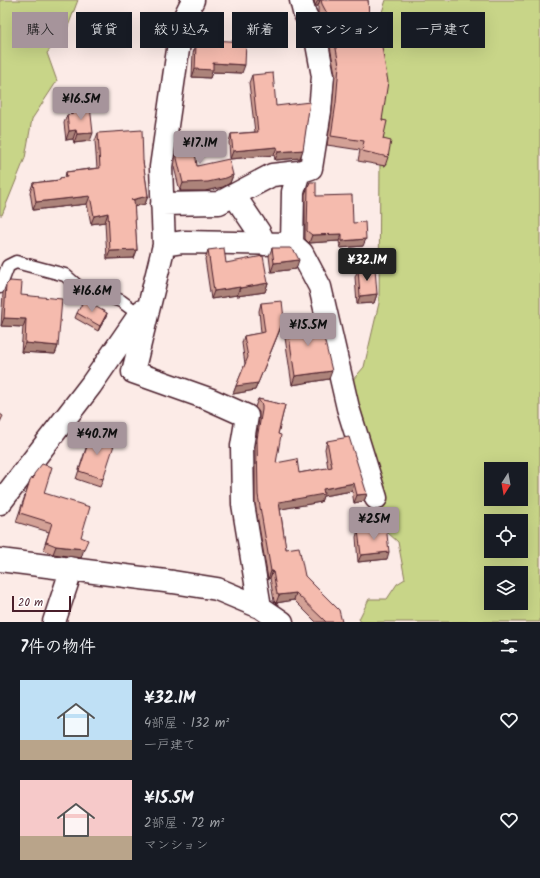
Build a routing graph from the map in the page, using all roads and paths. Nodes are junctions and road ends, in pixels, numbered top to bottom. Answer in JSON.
{"nodes":[{"id":1,"x":192,"y":0,"type":"edge"},
{"id":2,"x":301,"y":0,"type":"edge"},
{"id":3,"x":299,"y":172,"type":"junction"},
{"id":4,"x":234,"y":195,"type":"junction"},
{"id":5,"x":162,"y":204,"type":"junction"},
{"id":6,"x":265,"y":244,"type":"junction"},
{"id":7,"x":292,"y":244,"type":"junction"},
{"id":8,"x":164,"y":245,"type":"junction"},
{"id":9,"x":0,"y":287,"type":"edge"},
{"id":10,"x":145,"y":307,"type":"junction"},
{"id":11,"x":376,"y":498,"type":"dead end"},
{"id":12,"x":0,"y":503,"type":"edge"},
{"id":13,"x":0,"y":560,"type":"edge"},
{"id":14,"x":72,"y":568,"type":"junction"},
{"id":15,"x":260,"y":607,"type":"junction"},
{"id":16,"x":54,"y":622,"type":"edge"},
{"id":17,"x":282,"y":622,"type":"edge"}],
"edges":[{"from":1,"to":5,"type":"street"},
{"from":2,"to":3,"type":"street"},
{"from":3,"to":4,"type":"street"},
{"from":3,"to":7,"type":"street"},
{"from":4,"to":5,"type":"street"},
{"from":4,"to":6,"type":"street"},
{"from":5,"to":8,"type":"street"},
{"from":6,"to":7,"type":"street"},
{"from":6,"to":8,"type":"street"},
{"from":7,"to":11,"type":"street"},
{"from":8,"to":10,"type":"street"},
{"from":9,"to":10,"type":"lane"},
{"from":10,"to":12,"type":"street"},
{"from":10,"to":15,"type":"street"},
{"from":13,"to":14,"type":"street"},
{"from":14,"to":15,"type":"street"},
{"from":14,"to":16,"type":"street"},
{"from":15,"to":17,"type":"street"}]}
